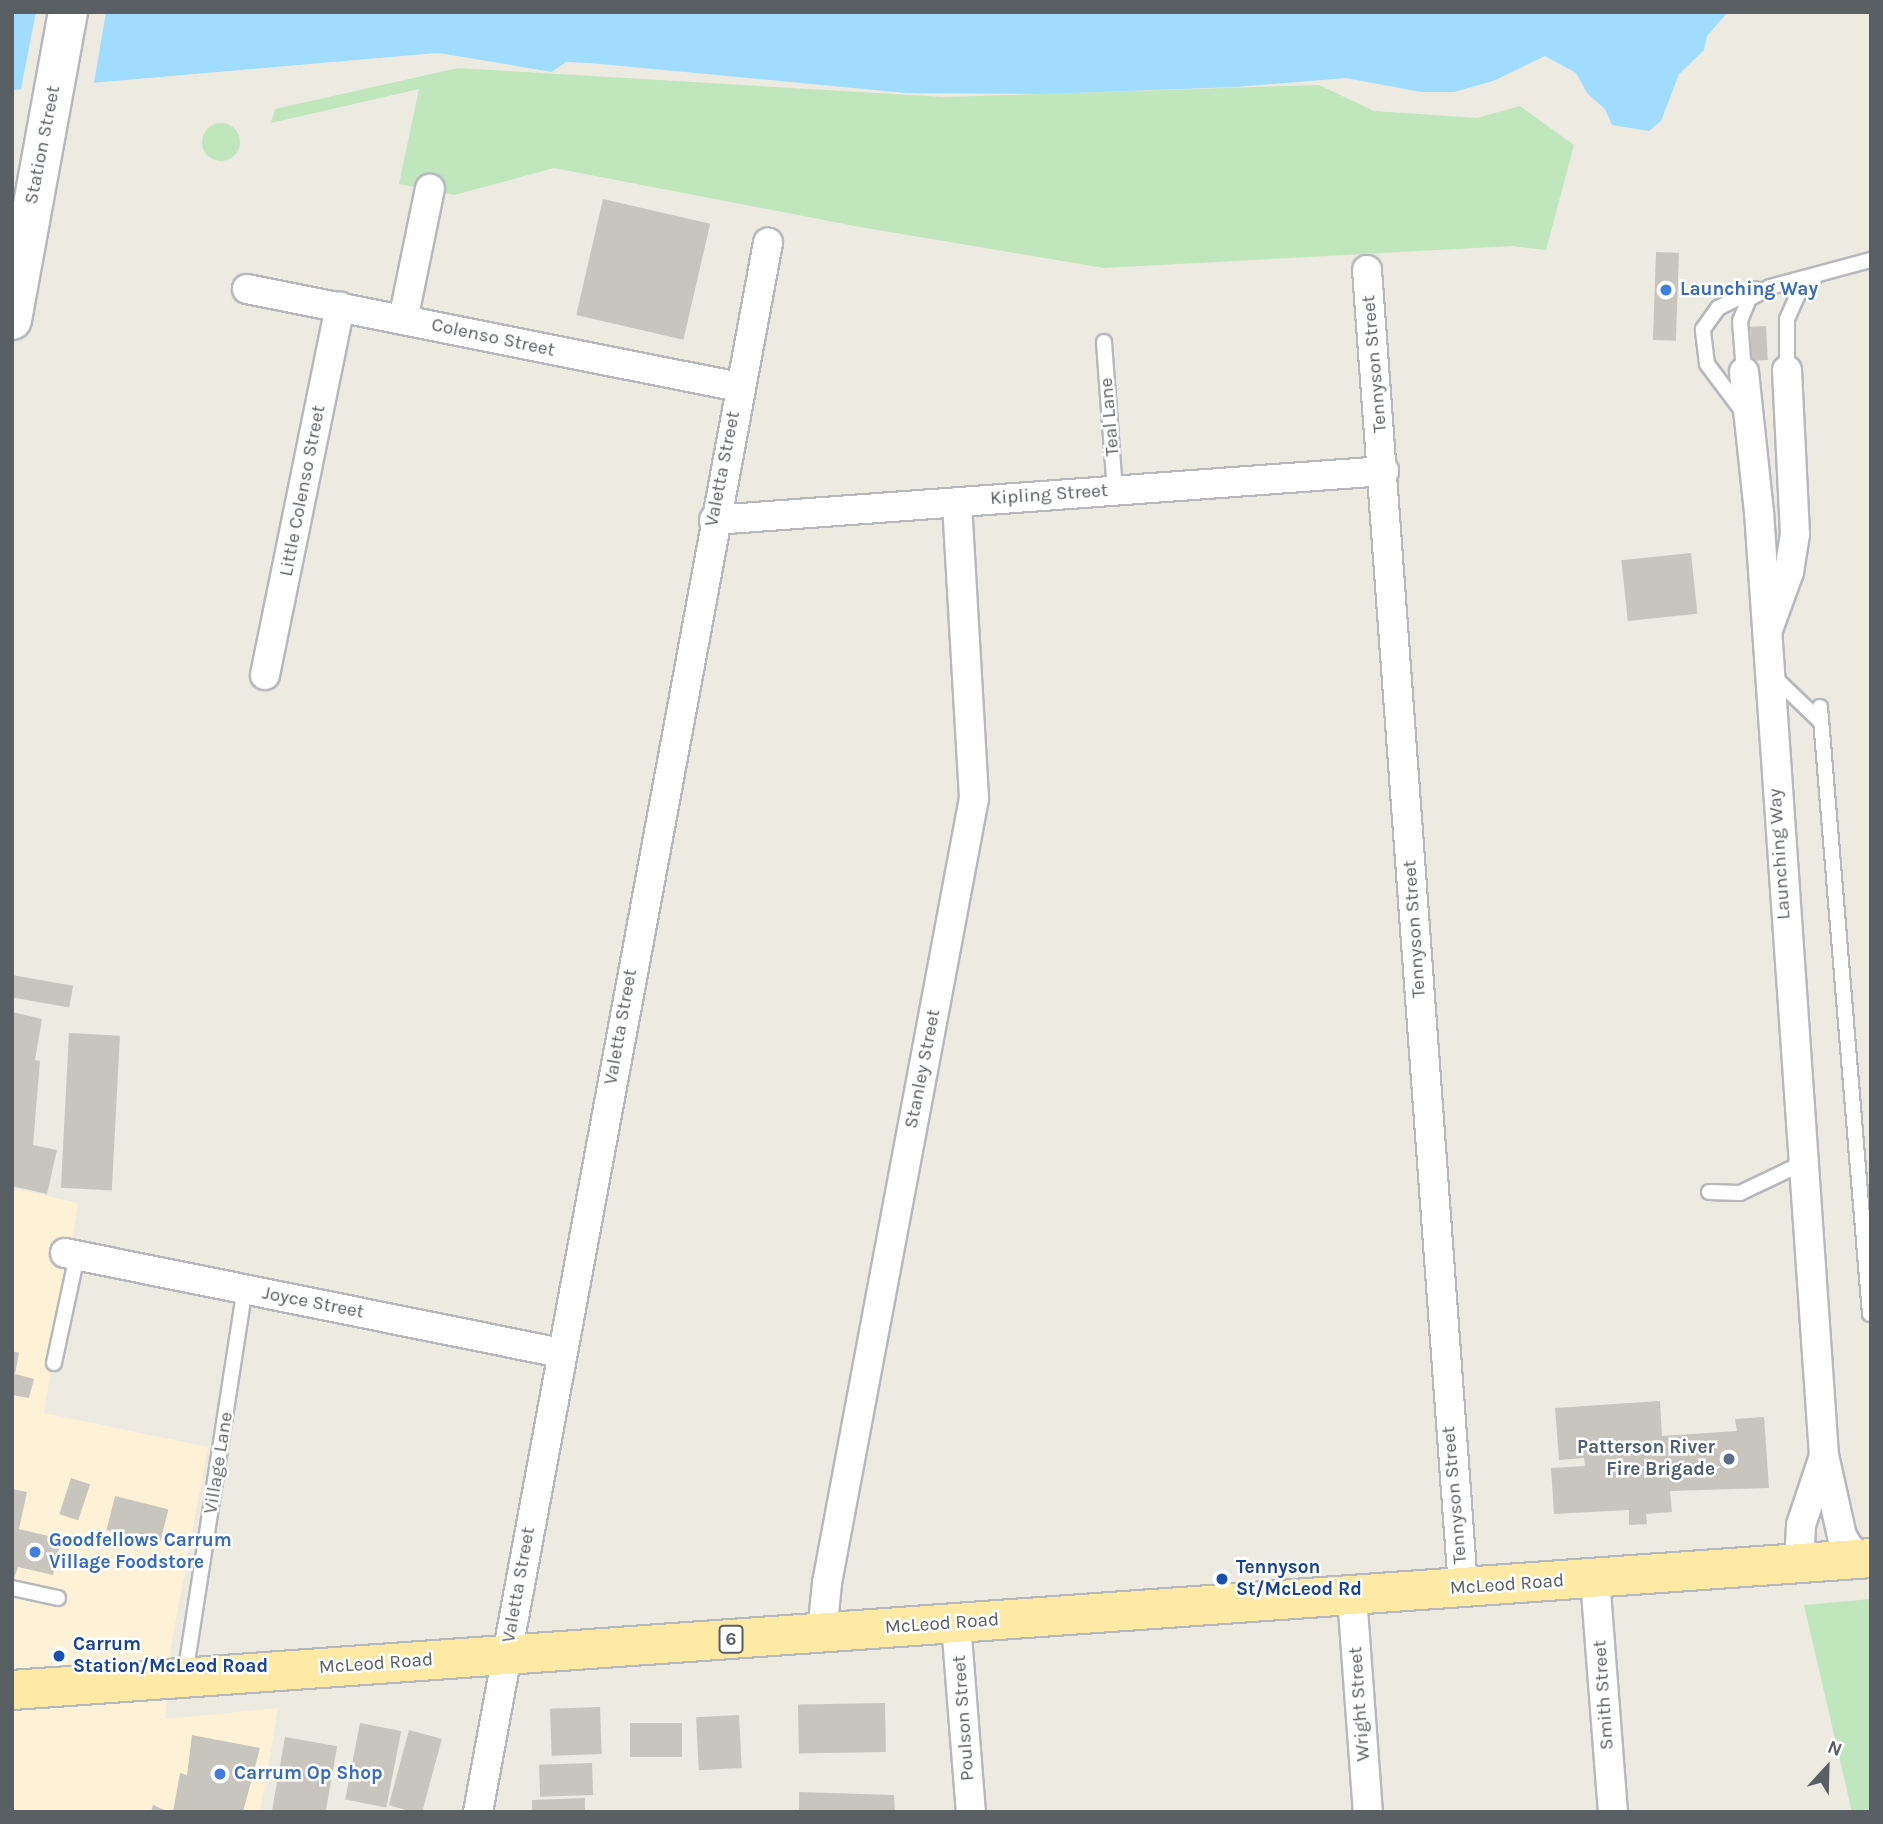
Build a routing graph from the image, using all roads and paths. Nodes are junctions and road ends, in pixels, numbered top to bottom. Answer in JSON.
{"nodes":[{"id":1,"x":68,"y":12,"type":"edge"},
{"id":2,"x":430,"y":189,"type":"dead end"},
{"id":3,"x":768,"y":243,"type":"dead end"},
{"id":4,"x":1871,"y":260,"type":"edge"},
{"id":5,"x":1367,"y":270,"type":"dead end"},
{"id":6,"x":1820,"y":273,"type":"junction"},
{"id":7,"x":1778,"y":284,"type":"junction"},
{"id":8,"x":247,"y":289,"type":"dead end"},
{"id":9,"x":340,"y":307,"type":"junction"},
{"id":10,"x":12,"y":320,"type":"edge"},
{"id":11,"x":403,"y":320,"type":"junction"},
{"id":12,"x":1104,"y":342,"type":"dead end"},
{"id":13,"x":1787,"y":370,"type":"joint"},
{"id":14,"x":1744,"y":372,"type":"joint"},
{"id":15,"x":739,"y":387,"type":"junction"},
{"id":16,"x":1751,"y":422,"type":"junction"},
{"id":17,"x":1384,"y":471,"type":"junction"},
{"id":18,"x":1115,"y":491,"type":"junction"},
{"id":19,"x":957,"y":502,"type":"junction"},
{"id":20,"x":714,"y":520,"type":"junction"},
{"id":21,"x":1767,"y":662,"type":"junction"},
{"id":22,"x":265,"y":675,"type":"dead end"},
{"id":23,"x":1803,"y":1163,"type":"junction"},
{"id":24,"x":1709,"y":1192,"type":"dead end"},
{"id":25,"x":71,"y":1254,"type":"joint"},
{"id":26,"x":245,"y":1289,"type":"junction"},
{"id":27,"x":1870,"y":1314,"type":"edge"},
{"id":28,"x":561,"y":1353,"type":"junction"},
{"id":29,"x":54,"y":1363,"type":"dead end"},
{"id":30,"x":1824,"y":1455,"type":"junction"},
{"id":31,"x":1867,"y":1559,"type":"edge"},
{"id":32,"x":1799,"y":1564,"type":"junction"},
{"id":33,"x":1595,"y":1579,"type":"junction"},
{"id":34,"x":12,"y":1588,"type":"edge"},
{"id":35,"x":1463,"y":1588,"type":"junction"},
{"id":36,"x":1352,"y":1596,"type":"junction"},
{"id":37,"x":58,"y":1598,"type":"dead end"},
{"id":38,"x":956,"y":1623,"type":"junction"},
{"id":39,"x":822,"y":1633,"type":"junction"},
{"id":40,"x":506,"y":1654,"type":"junction"},
{"id":41,"x":184,"y":1678,"type":"junction"},
{"id":42,"x":12,"y":1690,"type":"edge"},
{"id":43,"x":478,"y":1812,"type":"edge"},
{"id":44,"x":971,"y":1812,"type":"edge"},
{"id":45,"x":1368,"y":1812,"type":"edge"},
{"id":46,"x":1612,"y":1812,"type":"edge"}],
"edges":[{"from":1,"to":10,"type":"street","name":"Station Street"},
{"from":2,"to":11,"type":"street"},
{"from":3,"to":15,"type":"street","name":"Valetta Street"},
{"from":4,"to":6,"type":"lane","name":"Launching Way"},
{"from":5,"to":17,"type":"street","name":"Tennyson Street"},
{"from":6,"to":7,"type":"lane","name":"Launching Way"},
{"from":6,"to":13,"type":"lane"},
{"from":7,"to":14,"type":"lane","name":"Launching Way"},
{"from":7,"to":16,"type":"lane"},
{"from":8,"to":9,"type":"street","name":"Colenso Street"},
{"from":9,"to":11,"type":"street","name":"Colenso Street"},
{"from":9,"to":22,"type":"street","name":"Little Colenso Street"},
{"from":11,"to":15,"type":"street","name":"Colenso Street"},
{"from":12,"to":18,"type":"lane","name":"Teal Lane"},
{"from":13,"to":21,"type":"street"},
{"from":14,"to":16,"type":"street","name":"Launching Way"},
{"from":15,"to":20,"type":"street","name":"Valetta Street"},
{"from":16,"to":21,"type":"street","name":"Launching Way"},
{"from":17,"to":18,"type":"street","name":"Kipling Street"},
{"from":17,"to":35,"type":"street","name":"Tennyson Street"},
{"from":18,"to":19,"type":"street","name":"Kipling Street"},
{"from":19,"to":20,"type":"street","name":"Kipling Street"},
{"from":19,"to":39,"type":"street","name":"Stanley Street"},
{"from":20,"to":28,"type":"street","name":"Valetta Street"},
{"from":21,"to":23,"type":"street","name":"Launching Way"},
{"from":21,"to":27,"type":"lane"},
{"from":23,"to":24,"type":"lane"},
{"from":23,"to":30,"type":"street","name":"Launching Way"},
{"from":25,"to":26,"type":"street","name":"Joyce Street"},
{"from":25,"to":29,"type":"lane"},
{"from":26,"to":28,"type":"street","name":"Joyce Street"},
{"from":26,"to":41,"type":"lane","name":"Village Lane"},
{"from":28,"to":40,"type":"street","name":"Valetta Street"},
{"from":30,"to":31,"type":"street","name":"Launching Way"},
{"from":30,"to":32,"type":"street","name":"Launching Way"},
{"from":31,"to":32,"type":"main road","name":"McLeod Road","number":"6"},
{"from":32,"to":33,"type":"main road","name":"McLeod Road","number":"6"},
{"from":33,"to":35,"type":"main road","name":"McLeod Road","number":"6"},
{"from":33,"to":46,"type":"street","name":"Smith Street"},
{"from":34,"to":37,"type":"lane"},
{"from":35,"to":36,"type":"main road","name":"McLeod Road","number":"6"},
{"from":36,"to":38,"type":"main road","name":"McLeod Road","number":"6"},
{"from":36,"to":45,"type":"street","name":"Wright Street"},
{"from":38,"to":39,"type":"main road","name":"McLeod Road","number":"6"},
{"from":38,"to":44,"type":"street","name":"Poulson Street"},
{"from":39,"to":40,"type":"main road","name":"McLeod Road","number":"6"},
{"from":40,"to":41,"type":"main road","name":"McLeod Road","number":"6"},
{"from":40,"to":43,"type":"street","name":"Valetta Street"},
{"from":41,"to":42,"type":"main road","name":"McLeod Road","number":"6"}]}
